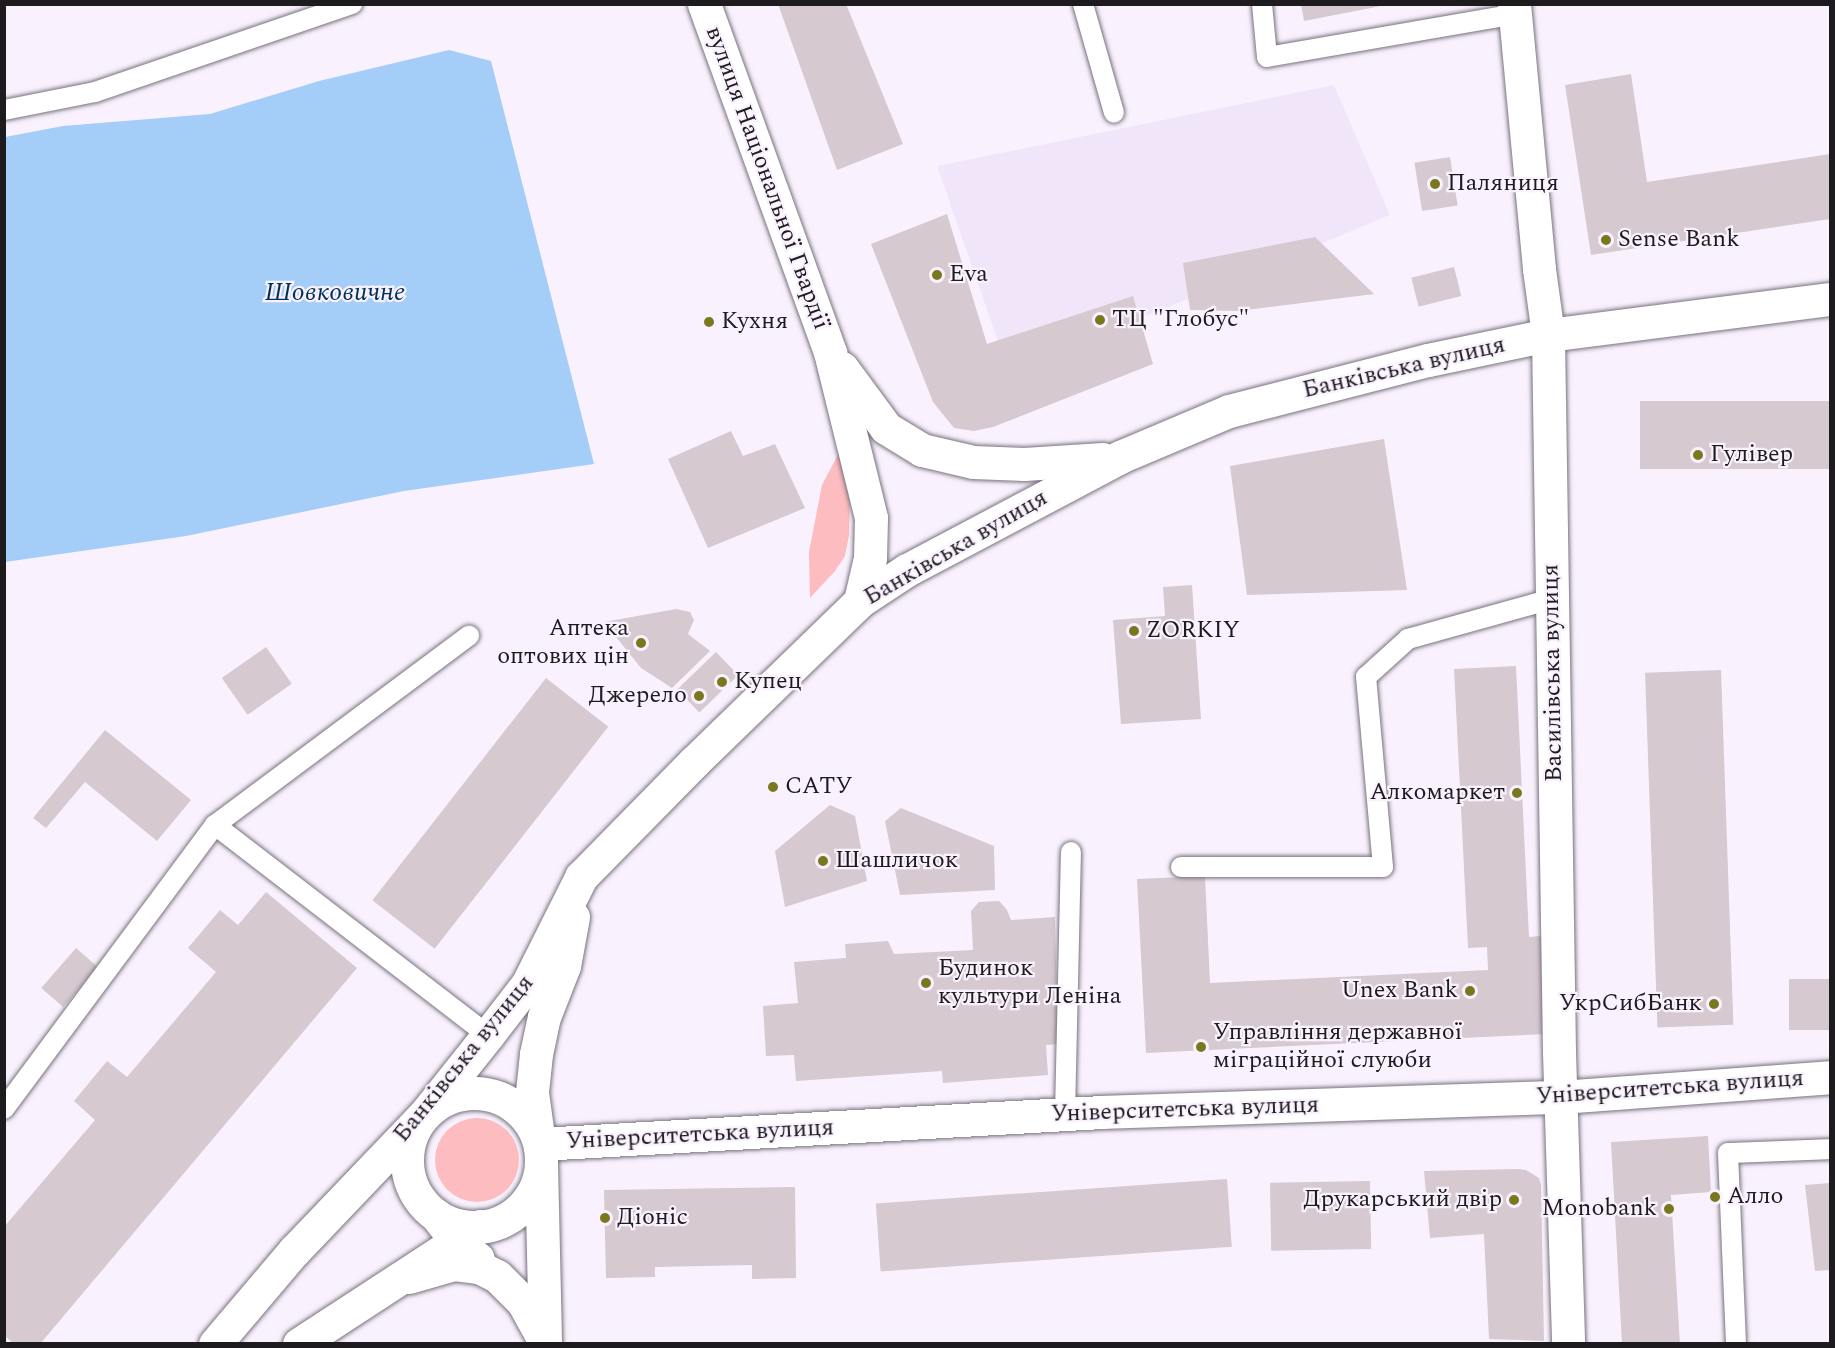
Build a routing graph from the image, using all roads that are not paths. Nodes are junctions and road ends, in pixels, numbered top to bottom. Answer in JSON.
{"nodes":[{"id":1,"x":352,"y":4,"type":"edge"},
{"id":2,"x":704,"y":4,"type":"edge"},
{"id":3,"x":1083,"y":4,"type":"edge"},
{"id":4,"x":1262,"y":4,"type":"edge"},
{"id":5,"x":1515,"y":9,"type":"edge"},
{"id":6,"x":4,"y":110,"type":"edge"},
{"id":7,"x":1114,"y":113,"type":"dead end"},
{"id":8,"x":1830,"y":299,"type":"edge"},
{"id":9,"x":1548,"y":335,"type":"junction"},
{"id":10,"x":830,"y":352,"type":"junction"},
{"id":11,"x":1119,"y":457,"type":"junction"},
{"id":12,"x":1551,"y":599,"type":"junction"},
{"id":13,"x":860,"y":601,"type":"junction"},
{"id":14,"x":469,"y":636,"type":"dead end"},
{"id":15,"x":215,"y":825,"type":"junction"},
{"id":16,"x":1071,"y":852,"type":"dead end"},
{"id":17,"x":1181,"y":867,"type":"dead end"},
{"id":18,"x":581,"y":877,"type":"junction"},
{"id":19,"x":488,"y":1035,"type":"junction"},
{"id":20,"x":1830,"y":1077,"type":"edge"},
{"id":21,"x":1560,"y":1097,"type":"junction"},
{"id":22,"x":4,"y":1109,"type":"edge"},
{"id":23,"x":425,"y":1114,"type":"junction"},
{"id":24,"x":1065,"y":1114,"type":"junction"},
{"id":25,"x":540,"y":1149,"type":"junction"},
{"id":26,"x":1830,"y":1149,"type":"edge"},
{"id":27,"x":468,"y":1234,"type":"junction"},
{"id":28,"x":497,"y":1276,"type":"junction"},
{"id":29,"x":392,"y":1284,"type":"junction"},
{"id":30,"x":545,"y":1343,"type":"edge"},
{"id":31,"x":214,"y":1344,"type":"edge"},
{"id":32,"x":299,"y":1344,"type":"edge"},
{"id":33,"x":1568,"y":1344,"type":"edge"},
{"id":34,"x":1736,"y":1344,"type":"edge"}],
"edges":[{"from":1,"to":6,"type":"lane"},
{"from":2,"to":10,"type":"street","name":"вулиця Національної Гвардії"},
{"from":3,"to":7,"type":"lane"},
{"from":4,"to":5,"type":"lane"},
{"from":5,"to":9,"type":"street","name":"Василівська вулиця"},
{"from":8,"to":9,"type":"street","name":"Банківська вулиця"},
{"from":9,"to":11,"type":"street","name":"Банківська вулиця"},
{"from":9,"to":12,"type":"street","name":"Василівська вулиця"},
{"from":10,"to":11,"type":"street"},
{"from":10,"to":13,"type":"street"},
{"from":11,"to":13,"type":"street","name":"Банківська вулиця"},
{"from":12,"to":17,"type":"lane"},
{"from":12,"to":21,"type":"street","name":"Василівська вулиця"},
{"from":13,"to":18,"type":"street","name":"Банківська вулиця"},
{"from":14,"to":15,"type":"lane"},
{"from":15,"to":19,"type":"lane"},
{"from":15,"to":22,"type":"lane"},
{"from":16,"to":24,"type":"lane"},
{"from":18,"to":19,"type":"street","name":"Банківська вулиця"},
{"from":18,"to":25,"type":"street"},
{"from":19,"to":23,"type":"street","name":"Банківська вулиця"},
{"from":20,"to":21,"type":"street","name":"Університетська вулиця"},
{"from":21,"to":24,"type":"street","name":"Університетська вулиця"},
{"from":21,"to":33,"type":"street","name":"Василівська вулиця"},
{"from":23,"to":25,"type":"street"},
{"from":23,"to":27,"type":"street"},
{"from":23,"to":31,"type":"street","name":"Банківська вулиця"},
{"from":24,"to":25,"type":"street","name":"Університетська вулиця"},
{"from":25,"to":27,"type":"street"},
{"from":25,"to":30,"type":"street"},
{"from":26,"to":34,"type":"lane"},
{"from":27,"to":28,"type":"street"},
{"from":27,"to":29,"type":"street"},
{"from":28,"to":29,"type":"street"},
{"from":28,"to":30,"type":"street"},
{"from":29,"to":32,"type":"street"}]}
